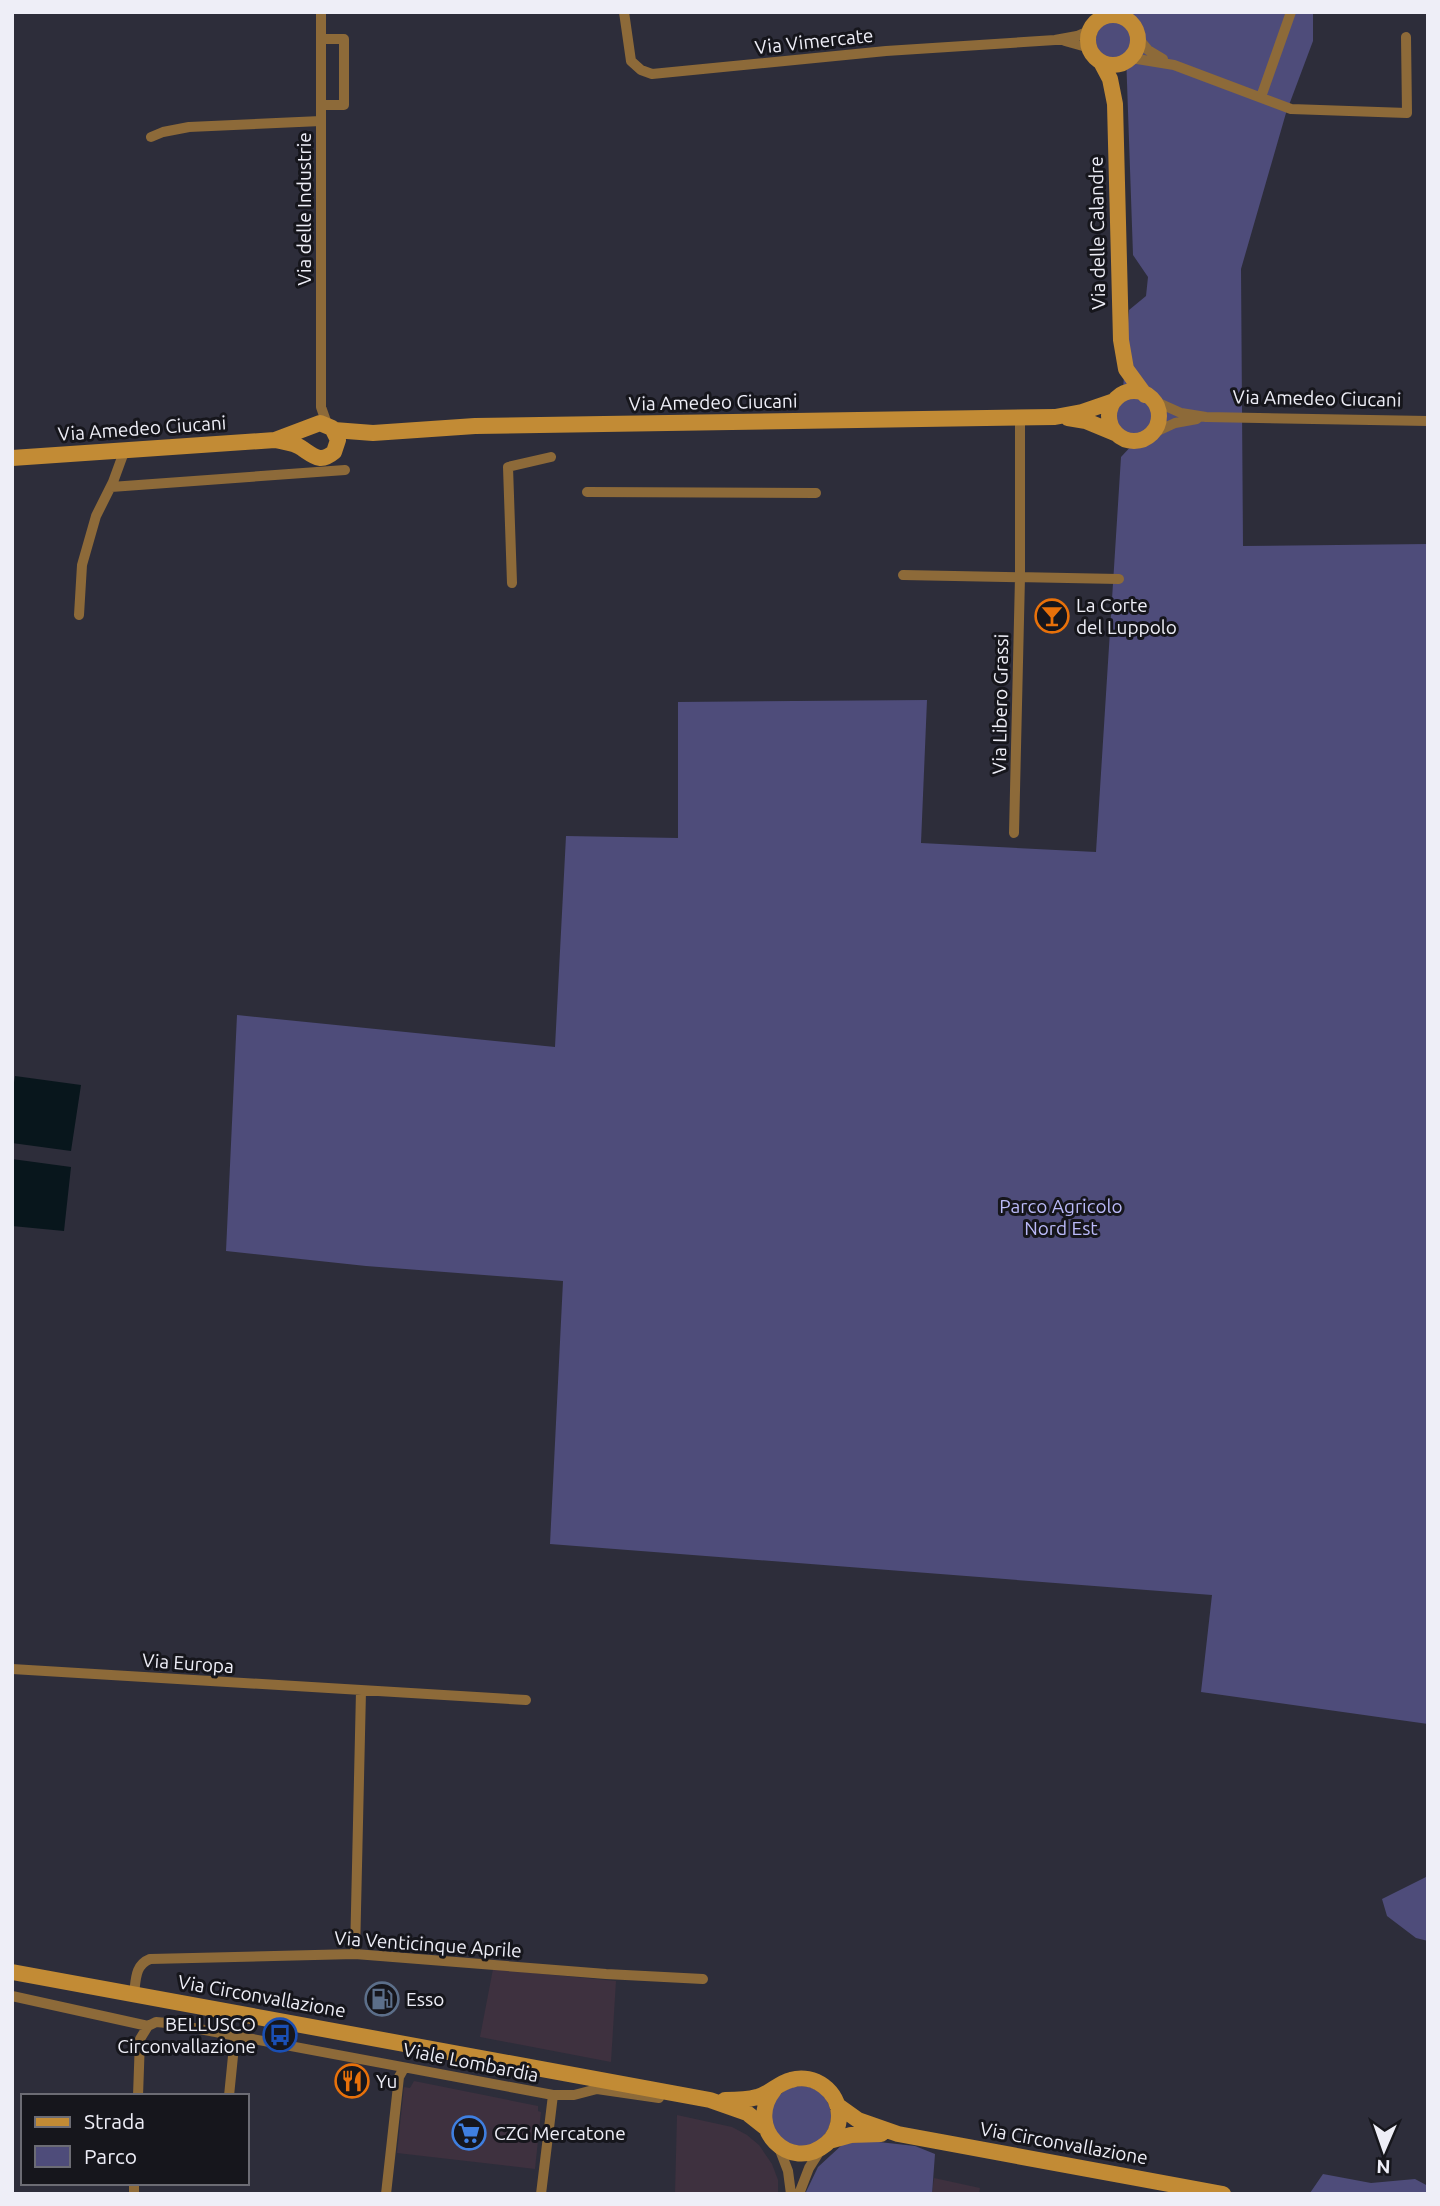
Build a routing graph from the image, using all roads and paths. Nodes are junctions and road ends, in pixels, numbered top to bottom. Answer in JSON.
{"nodes":[{"id":1,"x":321,"y":12,"type":"edge"},
{"id":2,"x":624,"y":12,"type":"edge"},
{"id":3,"x":1292,"y":12,"type":"edge"},
{"id":4,"x":1123,"y":15,"type":"edge"},
{"id":5,"x":1096,"y":21,"type":"edge"},
{"id":6,"x":1406,"y":37,"type":"dead end"},
{"id":7,"x":1138,"y":38,"type":"junction"},
{"id":8,"x":321,"y":39,"type":"junction"},
{"id":9,"x":1055,"y":40,"type":"junction"},
{"id":10,"x":1090,"y":48,"type":"junction"},
{"id":11,"x":1130,"y":59,"type":"junction"},
{"id":12,"x":1101,"y":62,"type":"junction"},
{"id":13,"x":1174,"y":65,"type":"junction"},
{"id":14,"x":1261,"y":97,"type":"junction"},
{"id":15,"x":1115,"y":104,"type":"junction"},
{"id":16,"x":321,"y":105,"type":"junction"},
{"id":17,"x":321,"y":121,"type":"junction"},
{"id":18,"x":151,"y":137,"type":"dead end"},
{"id":19,"x":1125,"y":360,"type":"junction"},
{"id":20,"x":1149,"y":397,"type":"junction"},
{"id":21,"x":1115,"y":400,"type":"junction"},
{"id":22,"x":1055,"y":416,"type":"junction"},
{"id":23,"x":1206,"y":417,"type":"junction"},
{"id":24,"x":1020,"y":418,"type":"junction"},
{"id":25,"x":1428,"y":421,"type":"edge"},
{"id":26,"x":320,"y":427,"type":"junction"},
{"id":27,"x":373,"y":433,"type":"junction"},
{"id":28,"x":1115,"y":433,"type":"junction"},
{"id":29,"x":1151,"y":433,"type":"junction"},
{"id":30,"x":275,"y":440,"type":"junction"},
{"id":31,"x":336,"y":448,"type":"junction"},
{"id":32,"x":305,"y":449,"type":"junction"},
{"id":33,"x":124,"y":452,"type":"junction"},
{"id":34,"x":551,"y":457,"type":"dead end"},
{"id":35,"x":12,"y":458,"type":"edge"},
{"id":36,"x":345,"y":470,"type":"dead end"},
{"id":37,"x":111,"y":487,"type":"junction"},
{"id":38,"x":587,"y":492,"type":"dead end"},
{"id":39,"x":816,"y":493,"type":"dead end"},
{"id":40,"x":903,"y":575,"type":"dead end"},
{"id":41,"x":1020,"y":577,"type":"junction"},
{"id":42,"x":1119,"y":579,"type":"dead end"},
{"id":43,"x":512,"y":583,"type":"dead end"},
{"id":44,"x":79,"y":615,"type":"dead end"},
{"id":45,"x":1014,"y":832,"type":"dead end"},
{"id":46,"x":12,"y":1670,"type":"edge"},
{"id":47,"x":361,"y":1691,"type":"junction"},
{"id":48,"x":526,"y":1700,"type":"dead end"},
{"id":49,"x":355,"y":1954,"type":"junction"},
{"id":50,"x":13,"y":1972,"type":"edge"},
{"id":51,"x":703,"y":1979,"type":"dead end"},
{"id":52,"x":134,"y":1994,"type":"junction"},
{"id":53,"x":12,"y":1996,"type":"edge"},
{"id":54,"x":148,"y":2026,"type":"junction"},
{"id":55,"x":235,"y":2036,"type":"junction"},
{"id":56,"x":404,"y":2068,"type":"junction"},
{"id":57,"x":774,"y":2090,"type":"junction"},
{"id":58,"x":138,"y":2094,"type":"edge"},
{"id":59,"x":229,"y":2094,"type":"edge"},
{"id":60,"x":553,"y":2095,"type":"junction"},
{"id":61,"x":706,"y":2099,"type":"junction"},
{"id":62,"x":837,"y":2105,"type":"junction"},
{"id":63,"x":766,"y":2129,"type":"junction"},
{"id":64,"x":898,"y":2134,"type":"junction"},
{"id":65,"x":826,"y":2144,"type":"junction"},
{"id":66,"x":778,"y":2145,"type":"junction"},
{"id":67,"x":386,"y":2194,"type":"edge"},
{"id":68,"x":541,"y":2194,"type":"edge"},
{"id":69,"x":791,"y":2194,"type":"edge"},
{"id":70,"x":799,"y":2194,"type":"edge"},
{"id":71,"x":1223,"y":2194,"type":"edge"}],
"edges":[{"from":1,"to":8,"type":"street","name":"Via delle Industrie"},
{"from":2,"to":9,"type":"street","name":"Via Vimercate"},
{"from":3,"to":14,"type":"street"},
{"from":4,"to":5,"type":"main road"},
{"from":4,"to":7,"type":"main road"},
{"from":5,"to":9,"type":"street","name":"Via Vimercate"},
{"from":5,"to":10,"type":"main road"},
{"from":6,"to":14,"type":"street"},
{"from":7,"to":11,"type":"main road","name":"Via delle Calandre"},
{"from":7,"to":13,"type":"street"},
{"from":8,"to":16,"type":"street","name":"Via delle Industrie"},
{"from":8,"to":16,"type":"street"},
{"from":9,"to":10,"type":"street","name":"Via Vimercate"},
{"from":10,"to":12,"type":"main road","name":"Via delle Calandre"},
{"from":11,"to":12,"type":"main road"},
{"from":11,"to":13,"type":"street"},
{"from":11,"to":15,"type":"main road","name":"Via delle Calandre"},
{"from":12,"to":15,"type":"main road","name":"Via delle Calandre"},
{"from":13,"to":14,"type":"street"},
{"from":15,"to":19,"type":"main road","name":"Via delle Calandre"},
{"from":16,"to":17,"type":"street","name":"Via delle Industrie"},
{"from":17,"to":18,"type":"street"},
{"from":17,"to":26,"type":"street","name":"Via delle Industrie"},
{"from":19,"to":20,"type":"main road","name":"Via delle Calandre"},
{"from":19,"to":21,"type":"main road","name":"Via delle Calandre"},
{"from":20,"to":21,"type":"main road","name":"Via Amedeo Ciucani"},
{"from":20,"to":23,"type":"street","name":"Via Amedeo Ciucani"},
{"from":20,"to":29,"type":"main road"},
{"from":21,"to":22,"type":"main road","name":"Via Amedeo Ciucani"},
{"from":21,"to":28,"type":"main road"},
{"from":22,"to":24,"type":"main road","name":"Via Amedeo Ciucani"},
{"from":22,"to":28,"type":"main road","name":"Via Amedeo Ciucani"},
{"from":23,"to":25,"type":"street","name":"Via Amedeo Ciucani"},
{"from":23,"to":29,"type":"street","name":"Via Amedeo Ciucani"},
{"from":24,"to":27,"type":"main road","name":"Via Amedeo Ciucani"},
{"from":24,"to":41,"type":"street","name":"Via Libero Grassi"},
{"from":26,"to":27,"type":"main road","name":"Via Amedeo Ciucani"},
{"from":26,"to":30,"type":"main road","name":"Via Amedeo Ciucani"},
{"from":26,"to":31,"type":"main road"},
{"from":26,"to":32,"type":"main road"},
{"from":27,"to":31,"type":"main road","name":"Via Amedeo Ciucani"},
{"from":28,"to":29,"type":"main road","name":"Via Amedeo Ciucani"},
{"from":30,"to":32,"type":"main road","name":"Via Amedeo Ciucani"},
{"from":30,"to":33,"type":"main road","name":"Via Amedeo Ciucani"},
{"from":31,"to":32,"type":"main road","name":"Via Amedeo Ciucani"},
{"from":33,"to":35,"type":"main road","name":"Via Amedeo Ciucani"},
{"from":33,"to":37,"type":"street"},
{"from":34,"to":43,"type":"street"},
{"from":36,"to":37,"type":"street"},
{"from":37,"to":44,"type":"street"},
{"from":38,"to":39,"type":"street"},
{"from":40,"to":41,"type":"street"},
{"from":41,"to":42,"type":"street"},
{"from":41,"to":45,"type":"street","name":"Via Libero Grassi"},
{"from":46,"to":47,"type":"street","name":"Via Europa"},
{"from":47,"to":48,"type":"street","name":"Via Europa"},
{"from":47,"to":49,"type":"street"},
{"from":49,"to":51,"type":"street","name":"Via Venticinque Aprile"},
{"from":49,"to":52,"type":"street","name":"Via Venticinque Aprile"},
{"from":50,"to":52,"type":"main road","name":"Via Circonvallazione"},
{"from":52,"to":61,"type":"main road","name":"Via Circonvallazione"},
{"from":53,"to":54,"type":"street","name":"Viale Lombardia"},
{"from":54,"to":55,"type":"street","name":"Viale Lombardia"},
{"from":54,"to":58,"type":"street"},
{"from":55,"to":56,"type":"street","name":"Viale Lombardia"},
{"from":55,"to":59,"type":"street"},
{"from":56,"to":60,"type":"street","name":"Viale Lombardia"},
{"from":56,"to":67,"type":"street"},
{"from":57,"to":61,"type":"main road","name":"Via Circonvallazione"},
{"from":57,"to":62,"type":"main road","name":"Via Circonvallazione"},
{"from":57,"to":63,"type":"main road"},
{"from":60,"to":61,"type":"street","name":"Viale Lombardia"},
{"from":60,"to":68,"type":"street"},
{"from":61,"to":63,"type":"main road","name":"Via Circonvallazione"},
{"from":62,"to":64,"type":"main road","name":"Via Circonvallazione"},
{"from":62,"to":65,"type":"main road"},
{"from":63,"to":66,"type":"main road","name":"Via Circonvallazione"},
{"from":64,"to":65,"type":"main road","name":"Via Circonvallazione"},
{"from":64,"to":71,"type":"main road","name":"Via Circonvallazione"},
{"from":65,"to":66,"type":"main road","name":"Via Circonvallazione"},
{"from":65,"to":70,"type":"street"},
{"from":66,"to":69,"type":"street"}]}
